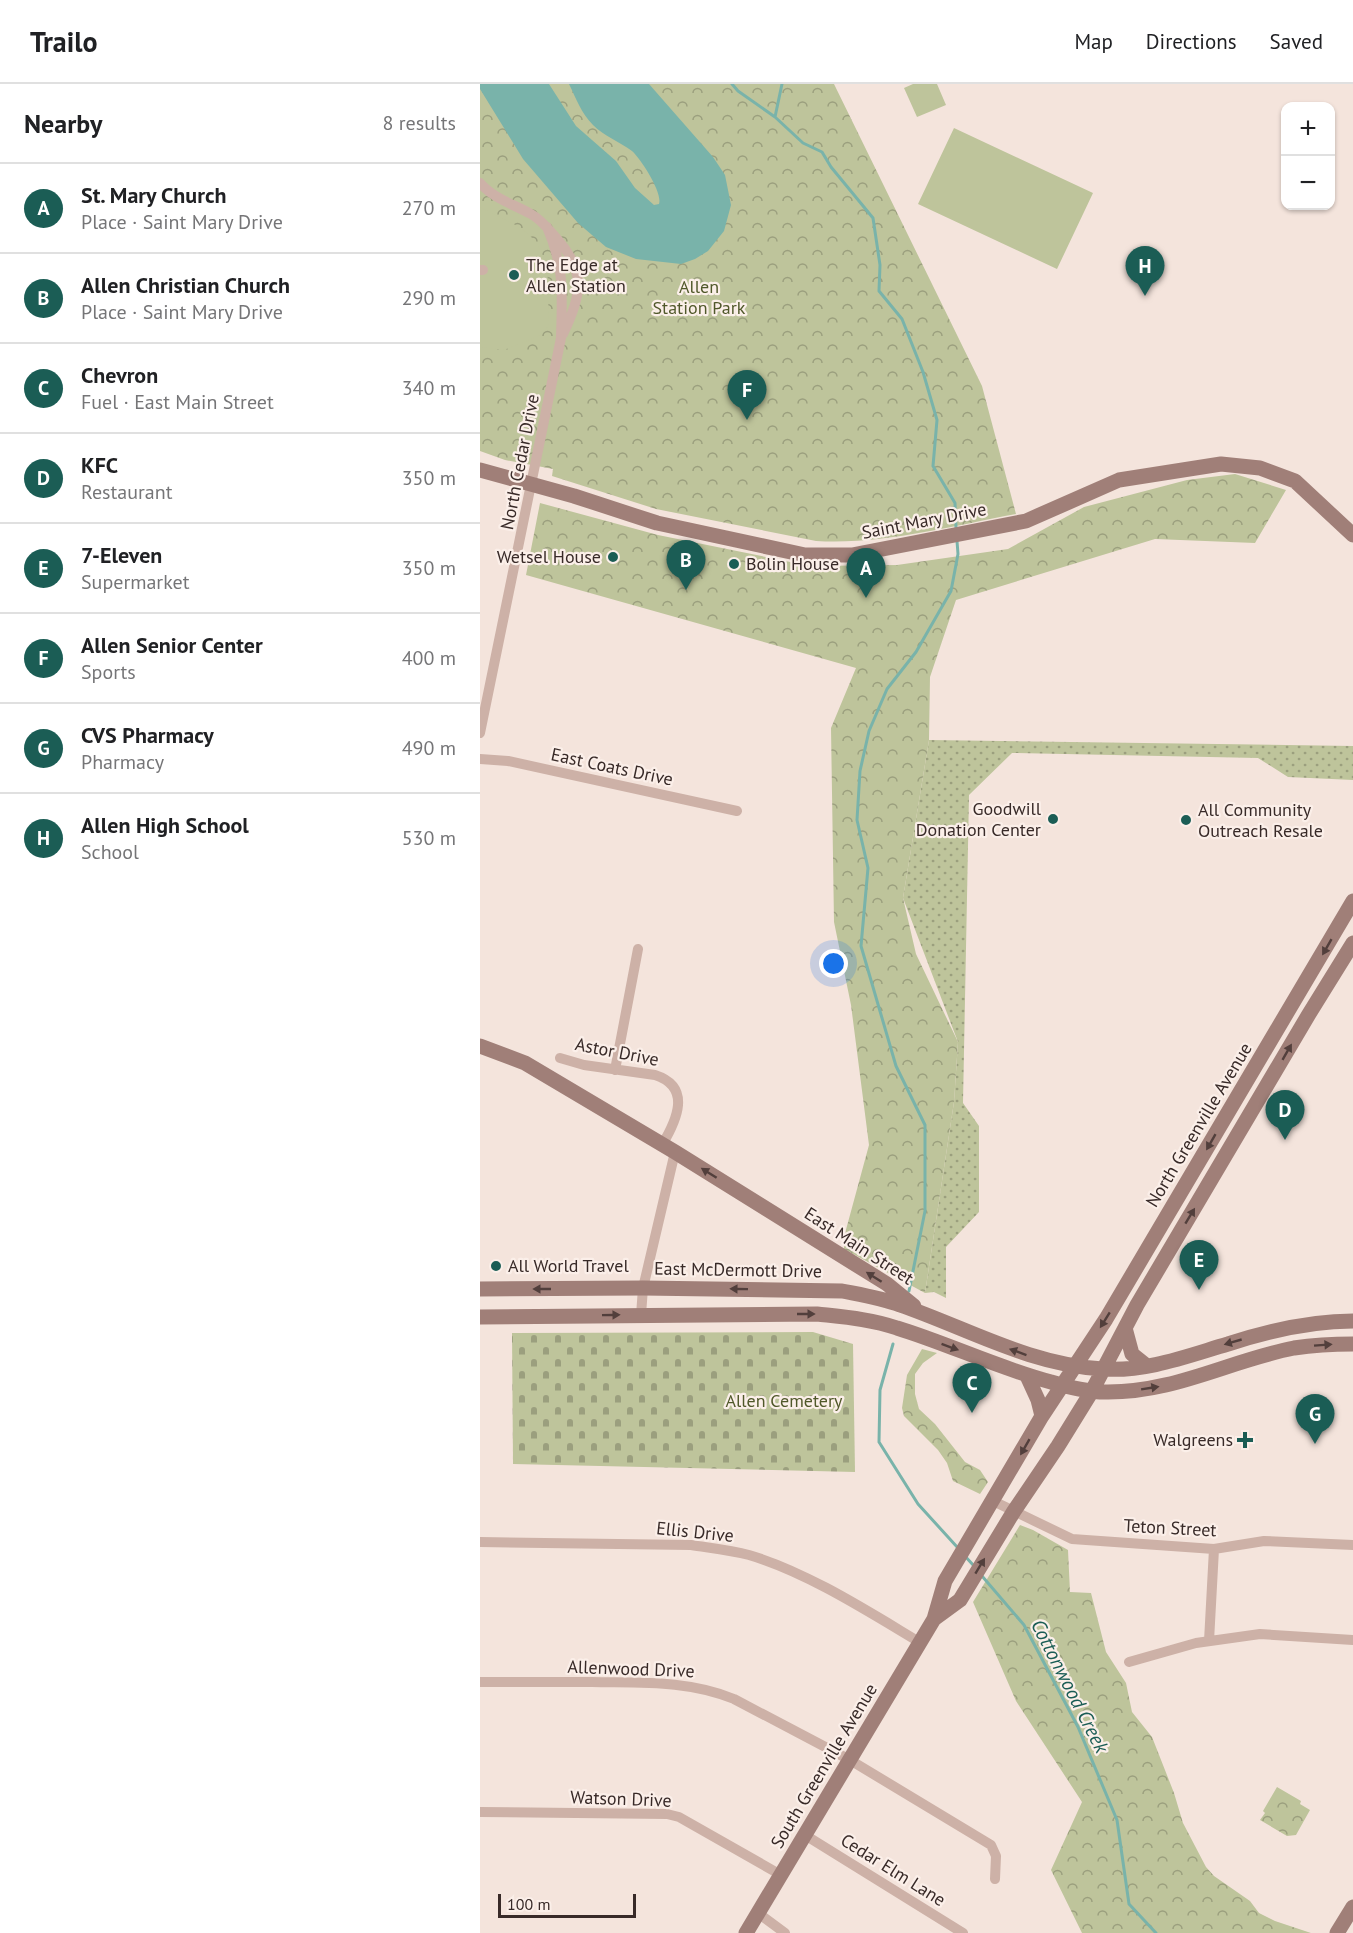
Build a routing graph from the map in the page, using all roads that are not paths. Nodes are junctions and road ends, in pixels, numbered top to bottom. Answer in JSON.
{"nodes":[{"id":1,"x":480,"y":183,"type":"edge"},
{"id":2,"x":547,"y":227,"type":"junction"},
{"id":3,"x":561,"y":338,"type":"junction"},
{"id":4,"x":480,"y":470,"type":"edge"},
{"id":5,"x":532,"y":485,"type":"junction"},
{"id":6,"x":1353,"y":535,"type":"edge"},
{"id":7,"x":480,"y":733,"type":"edge"},
{"id":8,"x":480,"y":759,"type":"edge"},
{"id":9,"x":737,"y":810,"type":"dead end"},
{"id":10,"x":1353,"y":901,"type":"edge"},
{"id":11,"x":1353,"y":943,"type":"edge"},
{"id":12,"x":638,"y":949,"type":"dead end"},
{"id":13,"x":480,"y":1046,"type":"edge"},
{"id":14,"x":560,"y":1058,"type":"dead end"},
{"id":15,"x":615,"y":1070,"type":"junction"},
{"id":16,"x":669,"y":1148,"type":"junction"},
{"id":17,"x":480,"y":1288,"type":"edge"},
{"id":18,"x":643,"y":1288,"type":"junction"},
{"id":19,"x":920,"y":1313,"type":"junction"},
{"id":20,"x":641,"y":1314,"type":"junction"},
{"id":21,"x":480,"y":1317,"type":"edge"},
{"id":22,"x":1353,"y":1321,"type":"edge"},
{"id":23,"x":1125,"y":1328,"type":"junction"},
{"id":24,"x":1290,"y":1328,"type":"junction"},
{"id":25,"x":1353,"y":1344,"type":"edge"},
{"id":26,"x":1294,"y":1348,"type":"junction"},
{"id":27,"x":1074,"y":1366,"type":"junction"},
{"id":28,"x":1147,"y":1366,"type":"junction"},
{"id":29,"x":1103,"y":1369,"type":"junction"},
{"id":30,"x":1027,"y":1376,"type":"junction"},
{"id":31,"x":1062,"y":1385,"type":"junction"},
{"id":32,"x":1092,"y":1391,"type":"junction"},
{"id":33,"x":1042,"y":1416,"type":"junction"},
{"id":34,"x":993,"y":1501,"type":"junction"},
{"id":35,"x":1014,"y":1511,"type":"junction"},
{"id":36,"x":480,"y":1542,"type":"edge"},
{"id":37,"x":1353,"y":1545,"type":"edge"},
{"id":38,"x":1214,"y":1549,"type":"junction"},
{"id":39,"x":934,"y":1619,"type":"junction"},
{"id":40,"x":1353,"y":1640,"type":"edge"},
{"id":41,"x":1209,"y":1641,"type":"junction"},
{"id":42,"x":921,"y":1643,"type":"junction"},
{"id":43,"x":1129,"y":1662,"type":"dead end"},
{"id":44,"x":480,"y":1682,"type":"edge"},
{"id":45,"x":850,"y":1760,"type":"junction"},
{"id":46,"x":480,"y":1812,"type":"edge"},
{"id":47,"x":806,"y":1835,"type":"junction"},
{"id":48,"x":781,"y":1875,"type":"junction"},
{"id":49,"x":995,"y":1880,"type":"dead end"},
{"id":50,"x":1353,"y":1907,"type":"edge"},
{"id":51,"x":758,"y":1913,"type":"junction"},
{"id":52,"x":1342,"y":1931,"type":"edge"},
{"id":53,"x":746,"y":1933,"type":"edge"},
{"id":54,"x":785,"y":1933,"type":"edge"},
{"id":55,"x":963,"y":1933,"type":"edge"}],
"edges":[{"from":1,"to":2,"type":"street","name":"North Cedar Drive"},
{"from":2,"to":3,"type":"street","name":"North Cedar Drive"},
{"from":2,"to":3,"type":"street","name":"North Cedar Drive"},
{"from":3,"to":5,"type":"street","name":"North Cedar Drive"},
{"from":4,"to":5,"type":"main road","name":"Saint Mary Drive"},
{"from":5,"to":6,"type":"main road","name":"Saint Mary Drive"},
{"from":5,"to":7,"type":"street","name":"North Cedar Drive"},
{"from":8,"to":9,"type":"street","name":"East Coats Drive"},
{"from":10,"to":27,"type":"main road","name":"North Greenville Avenue","one_way":true},
{"from":23,"to":11,"type":"main road","name":"North Greenville Avenue","one_way":true},
{"from":12,"to":15,"type":"street"},
{"from":13,"to":16,"type":"main road","name":"East Main Street"},
{"from":14,"to":15,"type":"street","name":"Astor Drive"},
{"from":15,"to":16,"type":"street","name":"Astor Drive"},
{"from":16,"to":18,"type":"street","name":"Astor Drive"},
{"from":19,"to":16,"type":"main road","name":"East Main Street","one_way":true},
{"from":18,"to":17,"type":"main road","name":"East McDermott Drive","one_way":true},
{"from":19,"to":18,"type":"main road","name":"East McDermott Drive","one_way":true},
{"from":18,"to":20,"type":"street","name":"Astor Drive"},
{"from":27,"to":19,"type":"main road","name":"East Main Street","one_way":true},
{"from":21,"to":20,"type":"main road","one_way":true},
{"from":20,"to":30,"type":"main road","one_way":true},
{"from":22,"to":24,"type":"main road","name":"East Main Street"},
{"from":23,"to":28,"type":"main road"},
{"from":23,"to":29,"type":"main road","name":"North Greenville Avenue"},
{"from":24,"to":26,"type":"main road"},
{"from":24,"to":28,"type":"main road","name":"East Main Street","one_way":true},
{"from":26,"to":25,"type":"main road","one_way":true},
{"from":32,"to":26,"type":"main road","one_way":true},
{"from":27,"to":29,"type":"main road","name":"East Main Street"},
{"from":27,"to":31,"type":"main road","name":"South Greenville Avenue"},
{"from":28,"to":29,"type":"main road","name":"East Main Street"},
{"from":29,"to":32,"type":"main road","name":"South Greenville Avenue"},
{"from":30,"to":31,"type":"main road"},
{"from":30,"to":33,"type":"main road"},
{"from":31,"to":32,"type":"main road"},
{"from":31,"to":33,"type":"main road","name":"South Greenville Avenue"},
{"from":32,"to":35,"type":"main road","name":"South Greenville Avenue"},
{"from":33,"to":34,"type":"main road","name":"South Greenville Avenue","one_way":true},
{"from":34,"to":35,"type":"street","name":"Teton Street"},
{"from":34,"to":39,"type":"main road","name":"South Greenville Avenue"},
{"from":35,"to":38,"type":"street","name":"Teton Street"},
{"from":39,"to":35,"type":"main road","name":"South Greenville Avenue","one_way":true},
{"from":36,"to":42,"type":"street","name":"Ellis Drive"},
{"from":37,"to":38,"type":"street","name":"Teton Street"},
{"from":38,"to":41,"type":"street"},
{"from":39,"to":42,"type":"main road","name":"South Greenville Avenue"},
{"from":40,"to":41,"type":"street"},
{"from":41,"to":43,"type":"street"},
{"from":42,"to":45,"type":"main road","name":"South Greenville Avenue"},
{"from":44,"to":45,"type":"street","name":"Allenwood Drive"},
{"from":45,"to":47,"type":"main road","name":"South Greenville Avenue"},
{"from":45,"to":49,"type":"street","name":"Allenwood Drive"},
{"from":46,"to":48,"type":"street","name":"Watson Drive"},
{"from":47,"to":48,"type":"main road","name":"South Greenville Avenue"},
{"from":47,"to":55,"type":"street","name":"Cedar Elm Lane"},
{"from":48,"to":51,"type":"main road","name":"South Greenville Avenue"},
{"from":50,"to":52,"type":"main road"},
{"from":51,"to":53,"type":"main road","name":"South Greenville Avenue"},
{"from":51,"to":54,"type":"street"}]}
